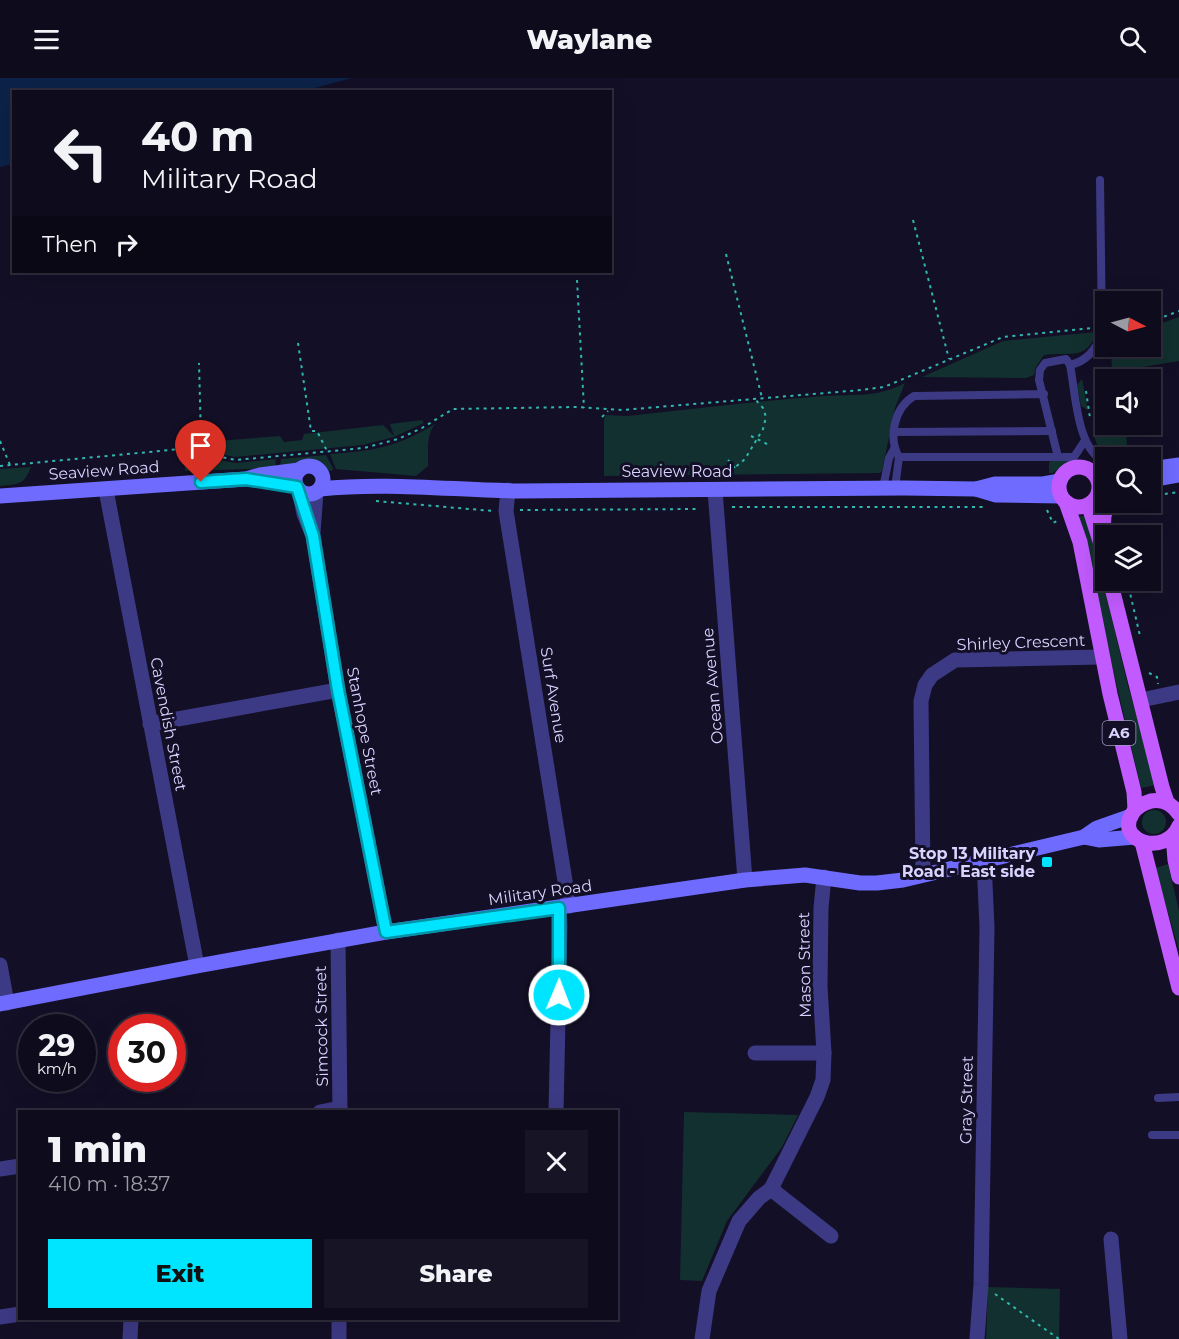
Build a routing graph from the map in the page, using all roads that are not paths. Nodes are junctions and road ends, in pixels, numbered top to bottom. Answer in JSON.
{"nodes":[{"id":1,"x":1100,"y":180,"type":"dead end"},
{"id":2,"x":1070,"y":365,"type":"junction"},
{"id":3,"x":1044,"y":394,"type":"junction"},
{"id":4,"x":1052,"y":431,"type":"junction"},
{"id":5,"x":894,"y":432,"type":"junction"},
{"id":6,"x":1084,"y":442,"type":"junction"},
{"id":7,"x":894,"y":449,"type":"junction"},
{"id":8,"x":899,"y":457,"type":"junction"},
{"id":9,"x":1058,"y":457,"type":"junction"},
{"id":10,"x":1095,"y":457,"type":"edge"},
{"id":11,"x":1179,"y":465,"type":"edge"},
{"id":12,"x":1161,"y":467,"type":"edge"},
{"id":13,"x":299,"y":470,"type":"junction"},
{"id":14,"x":1095,"y":471,"type":"edge"},
{"id":15,"x":321,"y":472,"type":"junction"},
{"id":16,"x":1179,"y":475,"type":"edge"},
{"id":17,"x":1161,"y":478,"type":"edge"},
{"id":18,"x":246,"y":479,"type":"junction"},
{"id":19,"x":378,"y":485,"type":"junction"},
{"id":20,"x":889,"y":488,"type":"junction"},
{"id":21,"x":106,"y":489,"type":"junction"},
{"id":22,"x":298,"y":489,"type":"junction"},
{"id":23,"x":508,"y":490,"type":"junction"},
{"id":24,"x":715,"y":490,"type":"junction"},
{"id":25,"x":318,"y":491,"type":"junction"},
{"id":26,"x":1062,"y":493,"type":"junction"},
{"id":27,"x":0,"y":496,"type":"edge"},
{"id":28,"x":1095,"y":503,"type":"edge"},
{"id":29,"x":1095,"y":510,"type":"edge"},
{"id":30,"x":1095,"y":526,"type":"edge"},
{"id":31,"x":313,"y":536,"type":"junction"},
{"id":32,"x":1113,"y":591,"type":"edge"},
{"id":33,"x":1102,"y":657,"type":"junction"},
{"id":34,"x":338,"y":690,"type":"junction"},
{"id":35,"x":1179,"y":692,"type":"edge"},
{"id":36,"x":1141,"y":700,"type":"junction"},
{"id":37,"x":150,"y":724,"type":"junction"},
{"id":38,"x":1175,"y":808,"type":"edge"},
{"id":39,"x":1133,"y":813,"type":"junction"},
{"id":40,"x":1177,"y":830,"type":"edge"},
{"id":41,"x":1084,"y":837,"type":"junction"},
{"id":42,"x":1138,"y":839,"type":"junction"},
{"id":43,"x":984,"y":861,"type":"junction"},
{"id":44,"x":923,"y":874,"type":"junction"},
{"id":45,"x":824,"y":877,"type":"junction"},
{"id":46,"x":1179,"y":877,"type":"edge"},
{"id":47,"x":746,"y":880,"type":"junction"},
{"id":48,"x":564,"y":907,"type":"junction"},
{"id":49,"x":386,"y":932,"type":"junction"},
{"id":50,"x":338,"y":940,"type":"junction"},
{"id":51,"x":0,"y":965,"type":"edge"},
{"id":52,"x":197,"y":966,"type":"junction"},
{"id":53,"x":1179,"y":988,"type":"edge"},
{"id":54,"x":3,"y":1003,"type":"edge"},
{"id":55,"x":755,"y":1053,"type":"dead end"},
{"id":56,"x":824,"y":1053,"type":"junction"},
{"id":57,"x":1179,"y":1097,"type":"edge"},
{"id":58,"x":1158,"y":1098,"type":"dead end"},
{"id":59,"x":340,"y":1110,"type":"edge"},
{"id":60,"x":556,"y":1110,"type":"edge"},
{"id":61,"x":1152,"y":1135,"type":"dead end"},
{"id":62,"x":1179,"y":1135,"type":"edge"},
{"id":63,"x":18,"y":1166,"type":"edge"},
{"id":64,"x":0,"y":1169,"type":"edge"},
{"id":65,"x":771,"y":1189,"type":"junction"},
{"id":66,"x":831,"y":1236,"type":"dead end"},
{"id":67,"x":1111,"y":1239,"type":"dead end"},
{"id":68,"x":18,"y":1314,"type":"edge"},
{"id":69,"x":0,"y":1317,"type":"edge"},
{"id":70,"x":130,"y":1320,"type":"edge"},
{"id":71,"x":339,"y":1320,"type":"edge"},
{"id":72,"x":130,"y":1339,"type":"edge"},
{"id":73,"x":339,"y":1339,"type":"edge"},
{"id":74,"x":702,"y":1339,"type":"edge"},
{"id":75,"x":977,"y":1339,"type":"edge"},
{"id":76,"x":1120,"y":1339,"type":"edge"}],
"edges":[{"from":1,"to":2,"type":"lane"},
{"from":2,"to":3,"type":"lane"},
{"from":2,"to":6,"type":"lane"},
{"from":3,"to":4,"type":"lane"},
{"from":3,"to":5,"type":"lane"},
{"from":4,"to":5,"type":"lane"},
{"from":4,"to":9,"type":"lane"},
{"from":5,"to":7,"type":"lane"},
{"from":6,"to":9,"type":"lane"},
{"from":6,"to":10,"type":"lane"},
{"from":7,"to":8,"type":"lane"},
{"from":7,"to":20,"type":"lane"},
{"from":8,"to":9,"type":"lane"},
{"from":8,"to":20,"type":"lane"},
{"from":11,"to":12,"type":"street"},
{"from":13,"to":15,"type":"street"},
{"from":13,"to":18,"type":"street","name":"Seaview Road"},
{"from":13,"to":22,"type":"street"},
{"from":14,"to":26,"type":"main road"},
{"from":15,"to":19,"type":"street","name":"Seaview Road"},
{"from":15,"to":25,"type":"street"},
{"from":16,"to":17,"type":"street"},
{"from":18,"to":21,"type":"street","name":"Seaview Road"},
{"from":18,"to":22,"type":"street","name":"Seaview Road"},
{"from":19,"to":23,"type":"street","name":"Seaview Road"},
{"from":19,"to":25,"type":"street","name":"Seaview Road"},
{"from":20,"to":24,"type":"street","name":"Seaview Road"},
{"from":20,"to":26,"type":"street","name":"Seaview Road"},
{"from":21,"to":27,"type":"street","name":"Seaview Road"},
{"from":21,"to":37,"type":"street","name":"Cavendish Street"},
{"from":22,"to":25,"type":"street"},
{"from":22,"to":31,"type":"street","name":"Stanhope Street"},
{"from":23,"to":24,"type":"street","name":"Seaview Road"},
{"from":23,"to":48,"type":"street","name":"Surf Avenue"},
{"from":24,"to":47,"type":"street","name":"Ocean Avenue"},
{"from":25,"to":31,"type":"street","name":"Stanhope Street"},
{"from":26,"to":28,"type":"main road"},
{"from":26,"to":33,"type":"main road","number":"A6"},
{"from":29,"to":30,"type":"main road"},
{"from":31,"to":34,"type":"street","name":"Stanhope Street"},
{"from":32,"to":36,"type":"main road","number":"A6"},
{"from":33,"to":39,"type":"main road","number":"A6"},
{"from":33,"to":44,"type":"street","name":"Shirley Crescent"},
{"from":34,"to":37,"type":"street"},
{"from":34,"to":49,"type":"street","name":"Stanhope Street"},
{"from":35,"to":36,"type":"street"},
{"from":36,"to":38,"type":"main road","number":"A6"},
{"from":37,"to":52,"type":"street","name":"Cavendish Street"},
{"from":38,"to":39,"type":"main road","number":"A6"},
{"from":39,"to":41,"type":"street","name":"Military Road"},
{"from":39,"to":42,"type":"main road","number":"A6"},
{"from":40,"to":42,"type":"main road"},
{"from":40,"to":46,"type":"main road"},
{"from":41,"to":42,"type":"street","name":"Military Road"},
{"from":41,"to":43,"type":"street","name":"Military Road"},
{"from":42,"to":53,"type":"main road","number":"A6"},
{"from":43,"to":44,"type":"street","name":"Military Road"},
{"from":43,"to":75,"type":"street","name":"Gray Street"},
{"from":44,"to":45,"type":"street","name":"Military Road"},
{"from":45,"to":47,"type":"street","name":"Military Road"},
{"from":45,"to":56,"type":"street","name":"Mason Street"},
{"from":47,"to":48,"type":"street","name":"Military Road"},
{"from":48,"to":49,"type":"street","name":"Military Road"},
{"from":48,"to":60,"type":"street","name":"Surf Avenue"},
{"from":49,"to":50,"type":"street","name":"Military Road"},
{"from":50,"to":52,"type":"street","name":"Military Road"},
{"from":50,"to":59,"type":"street","name":"Simcock Street"},
{"from":51,"to":54,"type":"street"},
{"from":52,"to":54,"type":"street","name":"Military Road"},
{"from":55,"to":56,"type":"street"},
{"from":56,"to":65,"type":"street","name":"Mason Street"},
{"from":57,"to":58,"type":"lane"},
{"from":61,"to":62,"type":"lane"},
{"from":63,"to":64,"type":"street"},
{"from":65,"to":66,"type":"street"},
{"from":65,"to":74,"type":"street","name":"Mason Street"},
{"from":67,"to":76,"type":"street"},
{"from":68,"to":69,"type":"street"},
{"from":70,"to":72,"type":"street"},
{"from":71,"to":73,"type":"street"}]}
